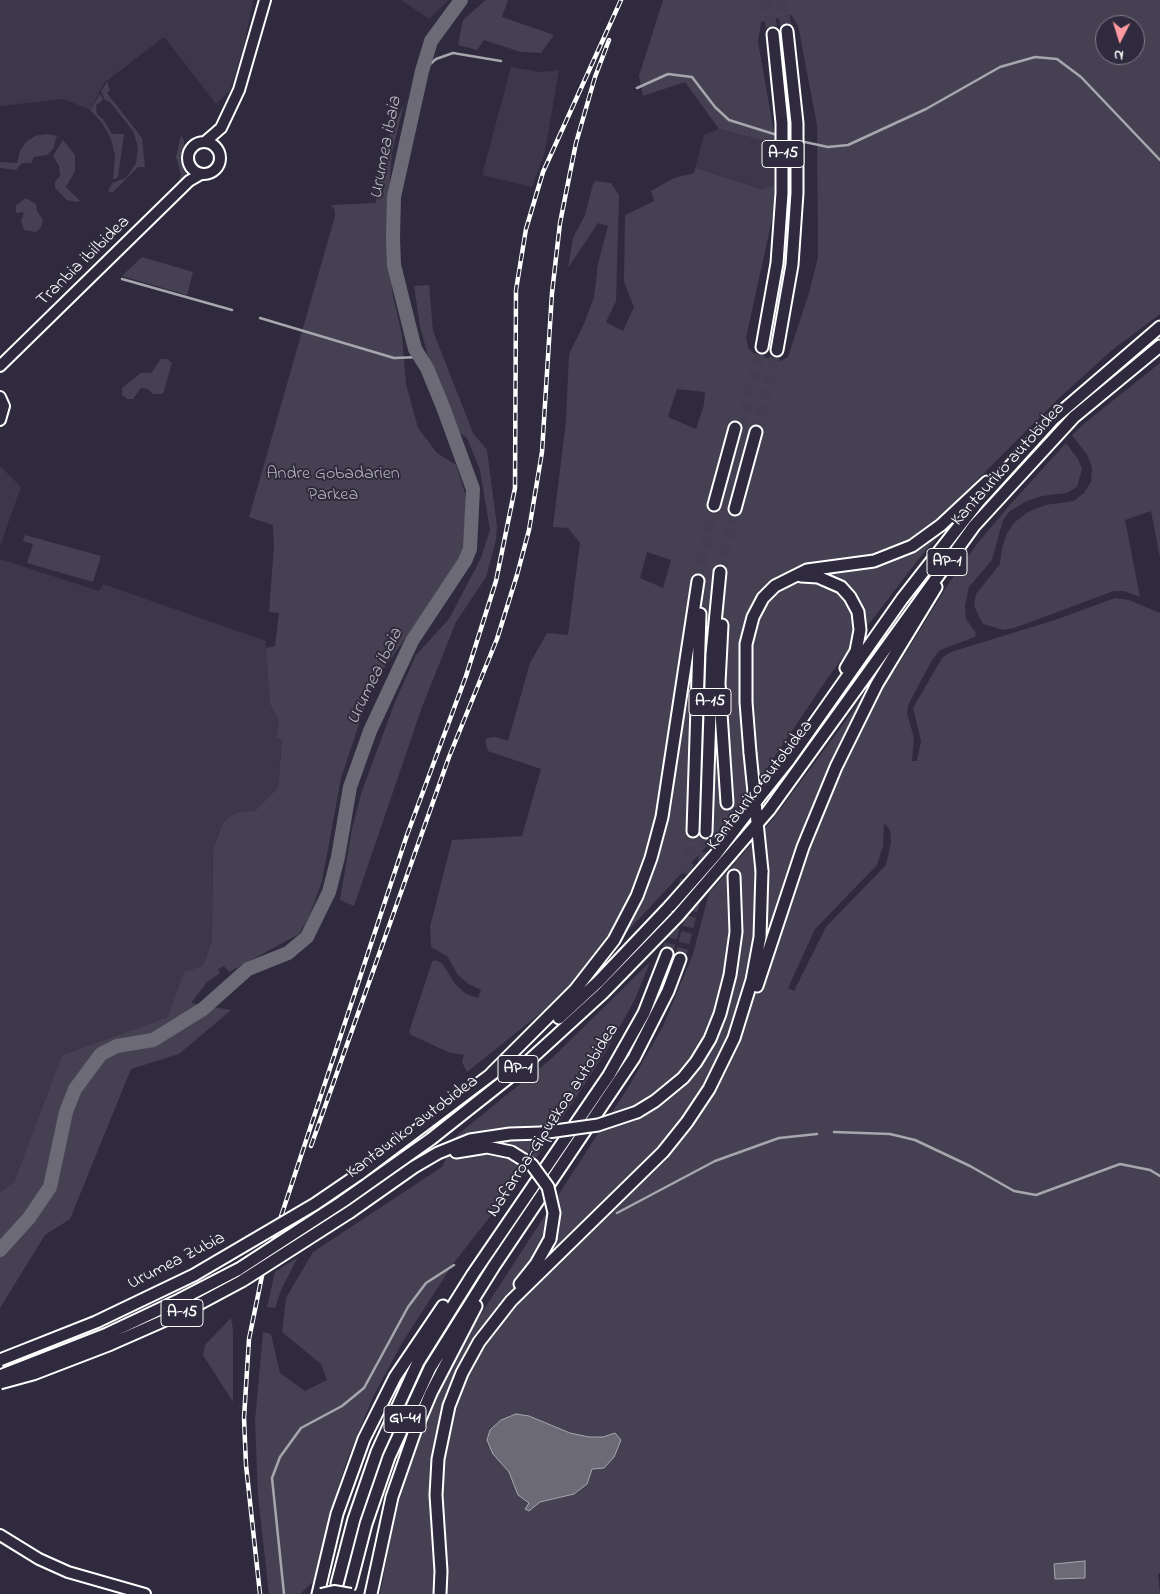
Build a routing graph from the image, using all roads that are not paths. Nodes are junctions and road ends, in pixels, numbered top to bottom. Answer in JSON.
{"nodes":[{"id":1,"x":265,"y":0,"type":"edge"},
{"id":2,"x":788,"y":31,"type":"tunnel mouth"},
{"id":3,"x":773,"y":34,"type":"tunnel mouth"},
{"id":4,"x":221,"y":128,"type":"junction"},
{"id":5,"x":206,"y":141,"type":"junction"},
{"id":6,"x":219,"y":150,"type":"junction"},
{"id":7,"x":191,"y":167,"type":"junction"},
{"id":8,"x":201,"y":174,"type":"junction"},
{"id":9,"x":189,"y":181,"type":"junction"},
{"id":10,"x":1157,"y":329,"type":"edge"},
{"id":11,"x":759,"y":346,"type":"tunnel mouth"},
{"id":12,"x":1160,"y":346,"type":"edge"},
{"id":13,"x":777,"y":350,"type":"tunnel mouth"},
{"id":14,"x":0,"y":366,"type":"edge"},
{"id":15,"x":0,"y":397,"type":"edge"},
{"id":16,"x":1053,"y":419,"type":"junction"},
{"id":17,"x":0,"y":420,"type":"edge"},
{"id":18,"x":738,"y":429,"type":"tunnel mouth"},
{"id":19,"x":756,"y":432,"type":"tunnel mouth"},
{"id":20,"x":717,"y":505,"type":"tunnel mouth"},
{"id":21,"x":735,"y":509,"type":"tunnel mouth"},
{"id":22,"x":974,"y":526,"type":"junction"},
{"id":23,"x":789,"y":578,"type":"junction"},
{"id":24,"x":816,"y":722,"type":"junction"},
{"id":25,"x":727,"y":803,"type":"tunnel mouth"},
{"id":26,"x":694,"y":831,"type":"tunnel mouth"},
{"id":27,"x":706,"y":832,"type":"tunnel mouth"},
{"id":28,"x":734,"y":876,"type":"tunnel mouth"},
{"id":29,"x":667,"y":954,"type":"tunnel mouth"},
{"id":30,"x":680,"y":959,"type":"tunnel mouth"},
{"id":31,"x":741,"y":1021,"type":"junction"},
{"id":32,"x":491,"y":1074,"type":"junction"},
{"id":33,"x":373,"y":1196,"type":"junction"},
{"id":34,"x":342,"y":1202,"type":"joint"},
{"id":35,"x":494,"y":1266,"type":"junction"},
{"id":36,"x":473,"y":1274,"type":"junction"},
{"id":37,"x":511,"y":1301,"type":"junction"},
{"id":38,"x":0,"y":1360,"type":"edge"},
{"id":39,"x":0,"y":1376,"type":"edge"},
{"id":40,"x":0,"y":1383,"type":"edge"},
{"id":41,"x":0,"y":1535,"type":"edge"},
{"id":42,"x":337,"y":1584,"type":"dead end"},
{"id":43,"x":350,"y":1590,"type":"edge"},
{"id":44,"x":145,"y":1594,"type":"edge"},
{"id":45,"x":319,"y":1594,"type":"edge"},
{"id":46,"x":371,"y":1594,"type":"edge"},
{"id":47,"x":440,"y":1594,"type":"edge"}],
"edges":[{"from":1,"to":4,"type":"main road","name":"Tranbia ibilbidea"},
{"from":2,"to":13,"type":"highway","number":"A-15"},
{"from":3,"to":11,"type":"highway","number":"A-15"},
{"from":4,"to":5,"type":"main road","name":"Tranbia ibilbidea"},
{"from":4,"to":6,"type":"main road","name":"Tranbia ibilbidea"},
{"from":5,"to":6,"type":"main road"},
{"from":5,"to":7,"type":"main road","name":"Tranbia ibilbidea"},
{"from":6,"to":8,"type":"main road","name":"Tranbia ibilbidea"},
{"from":7,"to":8,"type":"main road"},
{"from":7,"to":9,"type":"main road","name":"Tranbia ibilbidea"},
{"from":8,"to":9,"type":"main road","name":"Tranbia ibilbidea"},
{"from":9,"to":14,"type":"main road","name":"Tranbia ibilbidea"},
{"from":10,"to":16,"type":"highway","name":"Kantauriko autobidea","number":"AP-1"},
{"from":12,"to":22,"type":"highway","name":"Kantauriko autobidea","number":"AP-1"},
{"from":15,"to":17,"type":"main road"},
{"from":16,"to":23,"type":"highway"},
{"from":16,"to":24,"type":"highway","name":"Kantauriko autobidea","number":"AP-1"},
{"from":18,"to":20,"type":"highway"},
{"from":19,"to":21,"type":"highway"},
{"from":22,"to":31,"type":"highway"},
{"from":22,"to":34,"type":"highway","name":"Kantauriko autobidea","number":"AP-1","bridge":true},
{"from":23,"to":24,"type":"highway"},
{"from":23,"to":31,"type":"highway","bridge":true},
{"from":24,"to":32,"type":"highway","name":"Kantauriko autobidea","number":"AP-1","bridge":true},
{"from":25,"to":27,"type":"highway","number":"A-15"},
{"from":26,"to":32,"type":"highway","number":"A-15"},
{"from":28,"to":33,"type":"highway","bridge":true},
{"from":29,"to":36,"type":"highway","name":"Nafarroa-Gipuzkoa autobidea"},
{"from":30,"to":35,"type":"highway","name":"Nafarroa-Gipuzkoa autobidea"},
{"from":31,"to":37,"type":"highway"},
{"from":32,"to":38,"type":"highway","name":"Urumea Zubia","number":"AP-1","bridge":true},
{"from":33,"to":37,"type":"highway","bridge":true},
{"from":33,"to":40,"type":"highway","number":"A-15","bridge":true},
{"from":34,"to":39,"type":"highway","name":"Urumea Zubia","number":"AP-1","bridge":true},
{"from":35,"to":43,"type":"highway","number":"GI-41"},
{"from":35,"to":46,"type":"highway"},
{"from":36,"to":42,"type":"highway","number":"GI-41"},
{"from":36,"to":45,"type":"highway"},
{"from":37,"to":47,"type":"highway"},
{"from":41,"to":44,"type":"main road"},
{"from":43,"to":45,"type":"main road","bridge":true}]}
